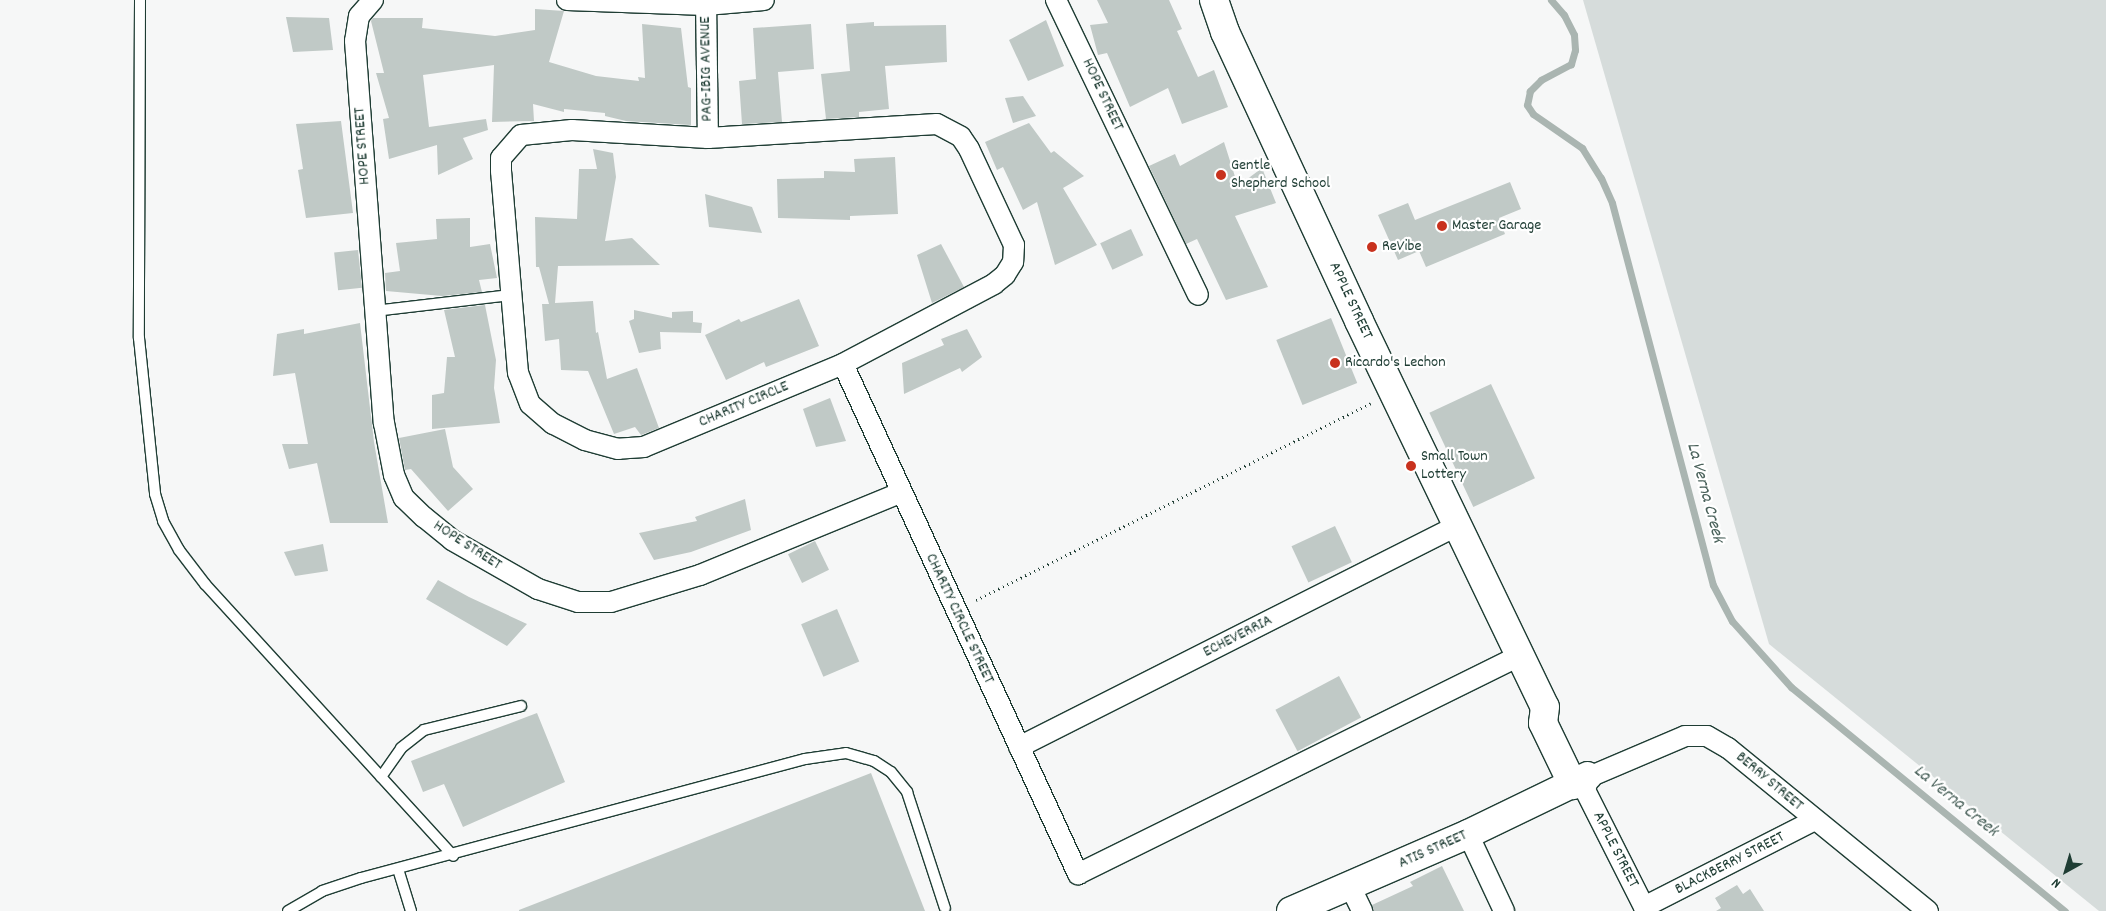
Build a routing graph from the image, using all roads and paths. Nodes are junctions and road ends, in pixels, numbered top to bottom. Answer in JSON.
{"nodes":[{"id":1,"x":140,"y":0,"type":"edge"},
{"id":2,"x":373,"y":0,"type":"edge"},
{"id":3,"x":567,"y":0,"type":"edge"},
{"id":4,"x":764,"y":0,"type":"edge"},
{"id":5,"x":1056,"y":0,"type":"edge"},
{"id":6,"x":1214,"y":0,"type":"edge"},
{"id":7,"x":706,"y":2,"type":"edge"},
{"id":8,"x":708,"y":138,"type":"junction"},
{"id":9,"x":512,"y":295,"type":"junction"},
{"id":10,"x":1198,"y":295,"type":"dead end"},
{"id":11,"x":375,"y":311,"type":"junction"},
{"id":12,"x":843,"y":364,"type":"junction"},
{"id":13,"x":1394,"y":392,"type":"junction"},
{"id":14,"x":900,"y":493,"type":"junction"},
{"id":15,"x":1457,"y":526,"type":"junction"},
{"id":16,"x":955,"y":611,"type":"junction"},
{"id":17,"x":1520,"y":656,"type":"junction"},
{"id":18,"x":521,"y":706,"type":"dead end"},
{"id":19,"x":1019,"y":747,"type":"junction"},
{"id":20,"x":381,"y":777,"type":"junction"},
{"id":21,"x":1582,"y":784,"type":"junction"},
{"id":22,"x":1816,"y":820,"type":"junction"},
{"id":23,"x":1468,"y":834,"type":"junction"},
{"id":24,"x":453,"y":856,"type":"junction"},
{"id":25,"x":398,"y":869,"type":"junction"},
{"id":26,"x":1350,"y":886,"type":"junction"},
{"id":27,"x":945,"y":908,"type":"dead end"},
{"id":28,"x":1645,"y":909,"type":"edge"},
{"id":29,"x":1921,"y":910,"type":"edge"},
{"id":30,"x":288,"y":911,"type":"edge"},
{"id":31,"x":411,"y":911,"type":"edge"},
{"id":32,"x":1291,"y":911,"type":"edge"},
{"id":33,"x":1362,"y":911,"type":"edge"},
{"id":34,"x":1504,"y":911,"type":"edge"}],
"edges":[{"from":1,"to":20,"type":"lane"},
{"from":2,"to":11,"type":"street","name":"HOPE STREET"},
{"from":3,"to":7,"type":"street"},
{"from":4,"to":7,"type":"street"},
{"from":5,"to":10,"type":"street","name":"HOPE STREET"},
{"from":6,"to":13,"type":"street","name":"APPLE STREET"},
{"from":7,"to":8,"type":"street","name":"PAG-IBIG AVENUE"},
{"from":8,"to":9,"type":"street","name":"CHARITY CIRCLE"},
{"from":8,"to":12,"type":"street","name":"CHARITY CIRCLE"},
{"from":9,"to":11,"type":"lane"},
{"from":9,"to":12,"type":"street","name":"CHARITY CIRCLE"},
{"from":11,"to":14,"type":"street","name":"HOPE STREET"},
{"from":12,"to":14,"type":"street","name":"CHARITY CIRCLE STREET"},
{"from":13,"to":15,"type":"street","name":"APPLE STREET"},
{"from":13,"to":16,"type":"path"},
{"from":14,"to":16,"type":"street","name":"CHARITY CIRCLE STREET"},
{"from":15,"to":17,"type":"street","name":"APPLE STREET"},
{"from":15,"to":19,"type":"street","name":"ECHEVERRIA"},
{"from":16,"to":19,"type":"street","name":"CHARITY CIRCLE STREET"},
{"from":17,"to":19,"type":"street","name":"CHARITY CIRCLE STREET"},
{"from":17,"to":21,"type":"street","name":"APPLE STREET"},
{"from":18,"to":20,"type":"lane"},
{"from":20,"to":24,"type":"lane"},
{"from":21,"to":22,"type":"street","name":"BERRY STREET"},
{"from":21,"to":23,"type":"street","name":"ATIS STREET"},
{"from":21,"to":28,"type":"street","name":"APPLE STREET"},
{"from":22,"to":28,"type":"street","name":"BLACKBERRY STREET"},
{"from":22,"to":29,"type":"street","name":"BERRY STREET"},
{"from":23,"to":26,"type":"street","name":"ATIS STREET"},
{"from":23,"to":34,"type":"street"},
{"from":24,"to":25,"type":"lane"},
{"from":24,"to":27,"type":"lane"},
{"from":25,"to":30,"type":"lane"},
{"from":25,"to":31,"type":"lane"},
{"from":26,"to":32,"type":"street","name":"ATIS STREET"},
{"from":26,"to":33,"type":"street"}]}
